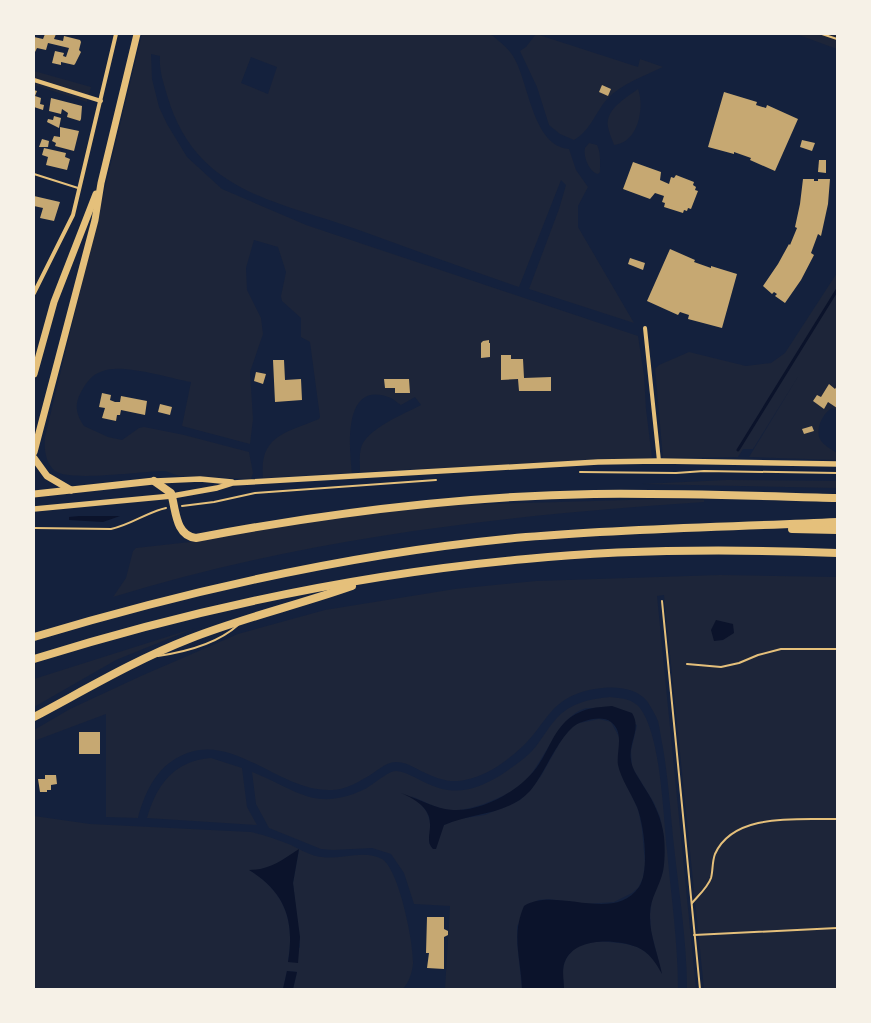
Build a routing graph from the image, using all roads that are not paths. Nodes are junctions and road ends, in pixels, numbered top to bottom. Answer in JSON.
{"nodes":[{"id":1,"x":116,"y":34,"type":"edge"},
{"id":2,"x":137,"y":34,"type":"edge"},
{"id":3,"x":34,"y":80,"type":"edge"},
{"id":4,"x":100,"y":100,"type":"junction"},
{"id":5,"x":34,"y":174,"type":"edge"},
{"id":6,"x":101,"y":183,"type":"junction"},
{"id":7,"x":80,"y":188,"type":"junction"},
{"id":8,"x":34,"y":293,"type":"edge"},
{"id":9,"x":645,"y":328,"type":"dead end"},
{"id":10,"x":34,"y":374,"type":"edge"},
{"id":11,"x":34,"y":452,"type":"edge"},
{"id":12,"x":34,"y":458,"type":"edge"},
{"id":13,"x":659,"y":460,"type":"junction"},
{"id":14,"x":837,"y":464,"type":"edge"},
{"id":15,"x":154,"y":481,"type":"junction"},
{"id":16,"x":233,"y":483,"type":"junction"},
{"id":17,"x":71,"y":490,"type":"junction"},
{"id":18,"x":34,"y":494,"type":"edge"},
{"id":19,"x":172,"y":496,"type":"junction"},
{"id":20,"x":837,"y":498,"type":"edge"},
{"id":21,"x":34,"y":509,"type":"edge"},
{"id":22,"x":837,"y":522,"type":"edge"},
{"id":23,"x":709,"y":528,"type":"junction"},
{"id":24,"x":837,"y":530,"type":"edge"},
{"id":25,"x":837,"y":553,"type":"edge"},
{"id":26,"x":377,"y":577,"type":"junction"},
{"id":27,"x":34,"y":638,"type":"edge"},
{"id":28,"x":34,"y":658,"type":"edge"},
{"id":29,"x":34,"y":717,"type":"edge"}],
"edges":[{"from":1,"to":4,"type":"street"},
{"from":2,"to":6,"type":"main road"},
{"from":3,"to":4,"type":"street"},
{"from":4,"to":7,"type":"street"},
{"from":5,"to":7,"type":"lane"},
{"from":6,"to":10,"type":"main road"},
{"from":6,"to":11,"type":"main road"},
{"from":7,"to":8,"type":"street"},
{"from":9,"to":13,"type":"street"},
{"from":12,"to":17,"type":"main road"},
{"from":13,"to":14,"type":"street"},
{"from":13,"to":16,"type":"street"},
{"from":15,"to":16,"type":"street"},
{"from":15,"to":17,"type":"main road"},
{"from":15,"to":19,"type":"highway"},
{"from":16,"to":19,"type":"street"},
{"from":17,"to":18,"type":"main road"},
{"from":19,"to":20,"type":"highway"},
{"from":19,"to":21,"type":"street"},
{"from":22,"to":23,"type":"highway"},
{"from":23,"to":24,"type":"highway"},
{"from":23,"to":27,"type":"highway"},
{"from":25,"to":26,"type":"highway"},
{"from":26,"to":28,"type":"highway"},
{"from":26,"to":29,"type":"highway"}]}
